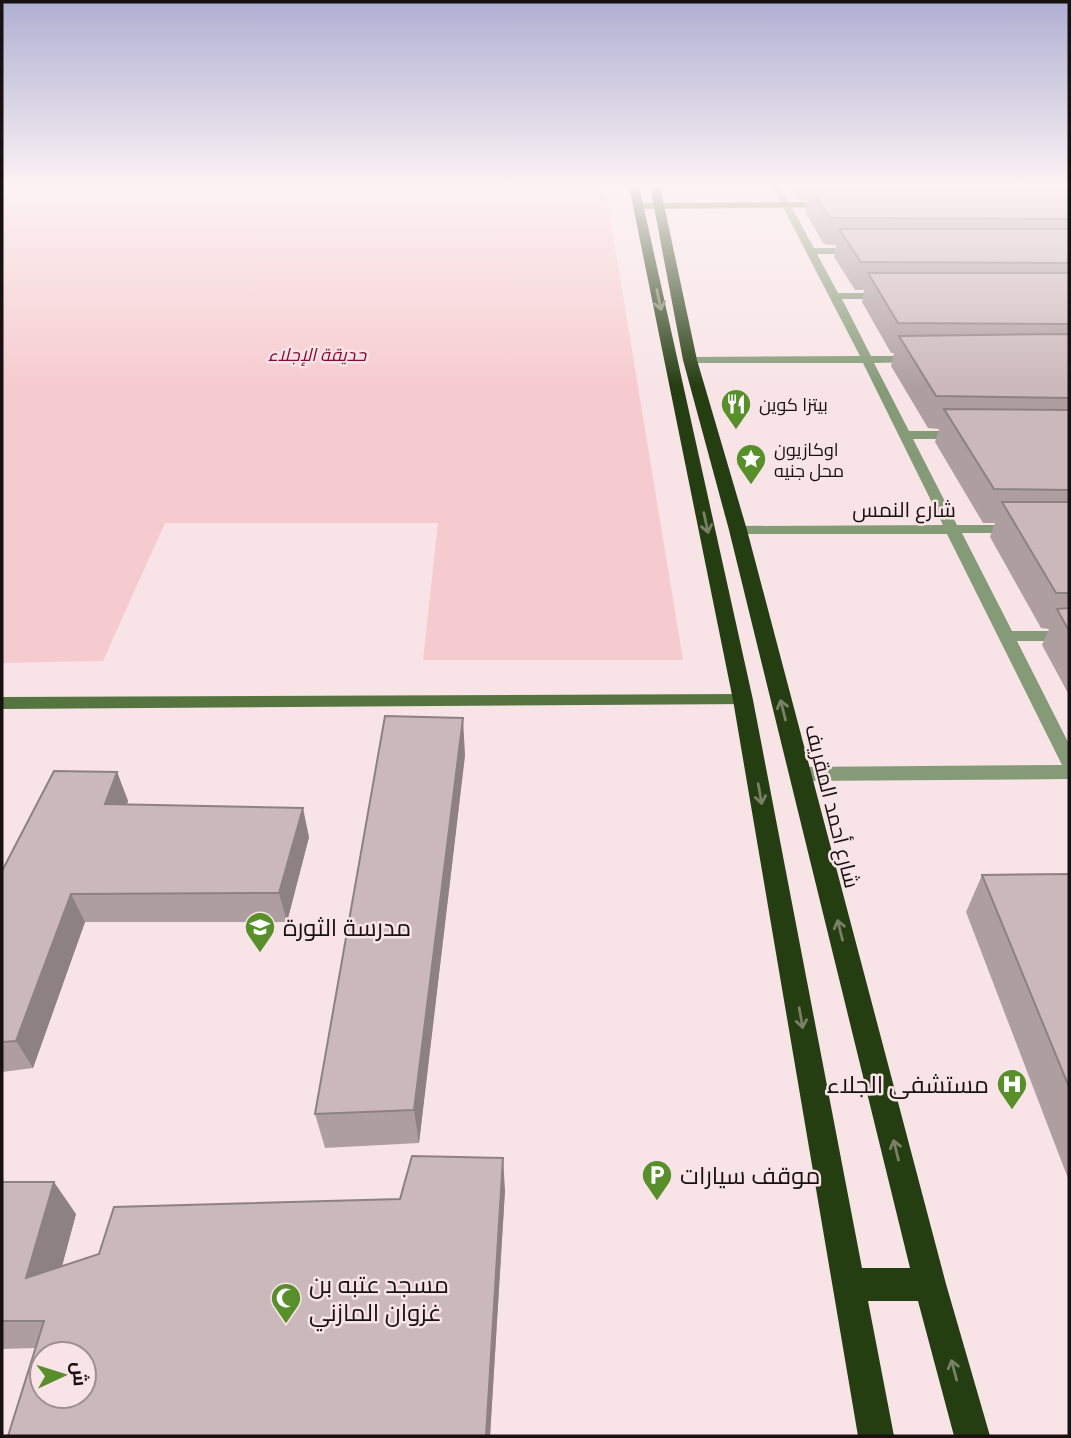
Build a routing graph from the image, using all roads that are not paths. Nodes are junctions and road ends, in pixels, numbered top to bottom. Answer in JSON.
{"nodes":[{"id":1,"x":657,"y":253,"type":"edge"},
{"id":2,"x":661,"y":253,"type":"edge"},
{"id":3,"x":813,"y":253,"type":"edge"},
{"id":4,"x":835,"y":296,"type":"junction"},
{"id":5,"x":902,"y":296,"type":"edge"},
{"id":6,"x":866,"y":359,"type":"junction"},
{"id":7,"x":934,"y":359,"type":"edge"},
{"id":8,"x":690,"y":360,"type":"junction"},
{"id":9,"x":905,"y":435,"type":"junction"},
{"id":10,"x":973,"y":435,"type":"edge"},
{"id":11,"x":952,"y":529,"type":"junction"},
{"id":12,"x":738,"y":530,"type":"junction"},
{"id":13,"x":1030,"y":530,"type":"edge"},
{"id":14,"x":1005,"y":636,"type":"junction"},
{"id":15,"x":1069,"y":636,"type":"edge"},
{"id":16,"x":743,"y":700,"type":"junction"},
{"id":17,"x":2,"y":703,"type":"edge"},
{"id":18,"x":1069,"y":761,"type":"edge"},
{"id":19,"x":1069,"y":772,"type":"edge"},
{"id":20,"x":799,"y":774,"type":"junction"},
{"id":21,"x":849,"y":1284,"type":"junction"},
{"id":22,"x":930,"y":1284,"type":"junction"},
{"id":23,"x":876,"y":1436,"type":"edge"},
{"id":24,"x":972,"y":1436,"type":"edge"}],
"edges":[{"from":1,"to":16,"type":"highway","one_way":true},
{"from":2,"to":8,"type":"highway","name":"شارع أحمد المقريف"},
{"from":3,"to":4,"type":"street"},
{"from":4,"to":5,"type":"street"},
{"from":4,"to":6,"type":"street"},
{"from":6,"to":7,"type":"street"},
{"from":6,"to":8,"type":"street"},
{"from":6,"to":9,"type":"street"},
{"from":8,"to":12,"type":"highway","name":"شارع أحمد المقريف"},
{"from":9,"to":10,"type":"street"},
{"from":9,"to":11,"type":"street"},
{"from":11,"to":12,"type":"street","name":"شارع النمس"},
{"from":11,"to":13,"type":"street","name":"شارع النمس"},
{"from":11,"to":14,"type":"street"},
{"from":20,"to":12,"type":"highway","name":"شارع أحمد المقريف","one_way":true},
{"from":14,"to":15,"type":"street"},
{"from":14,"to":18,"type":"street"},
{"from":16,"to":17,"type":"street"},
{"from":16,"to":21,"type":"highway","one_way":true},
{"from":19,"to":20,"type":"street"},
{"from":22,"to":20,"type":"highway","name":"شارع أحمد المقريف","one_way":true},
{"from":21,"to":22,"type":"highway"},
{"from":21,"to":23,"type":"highway"},
{"from":24,"to":22,"type":"highway","name":"شارع أحمد المقريف","one_way":true}]}
